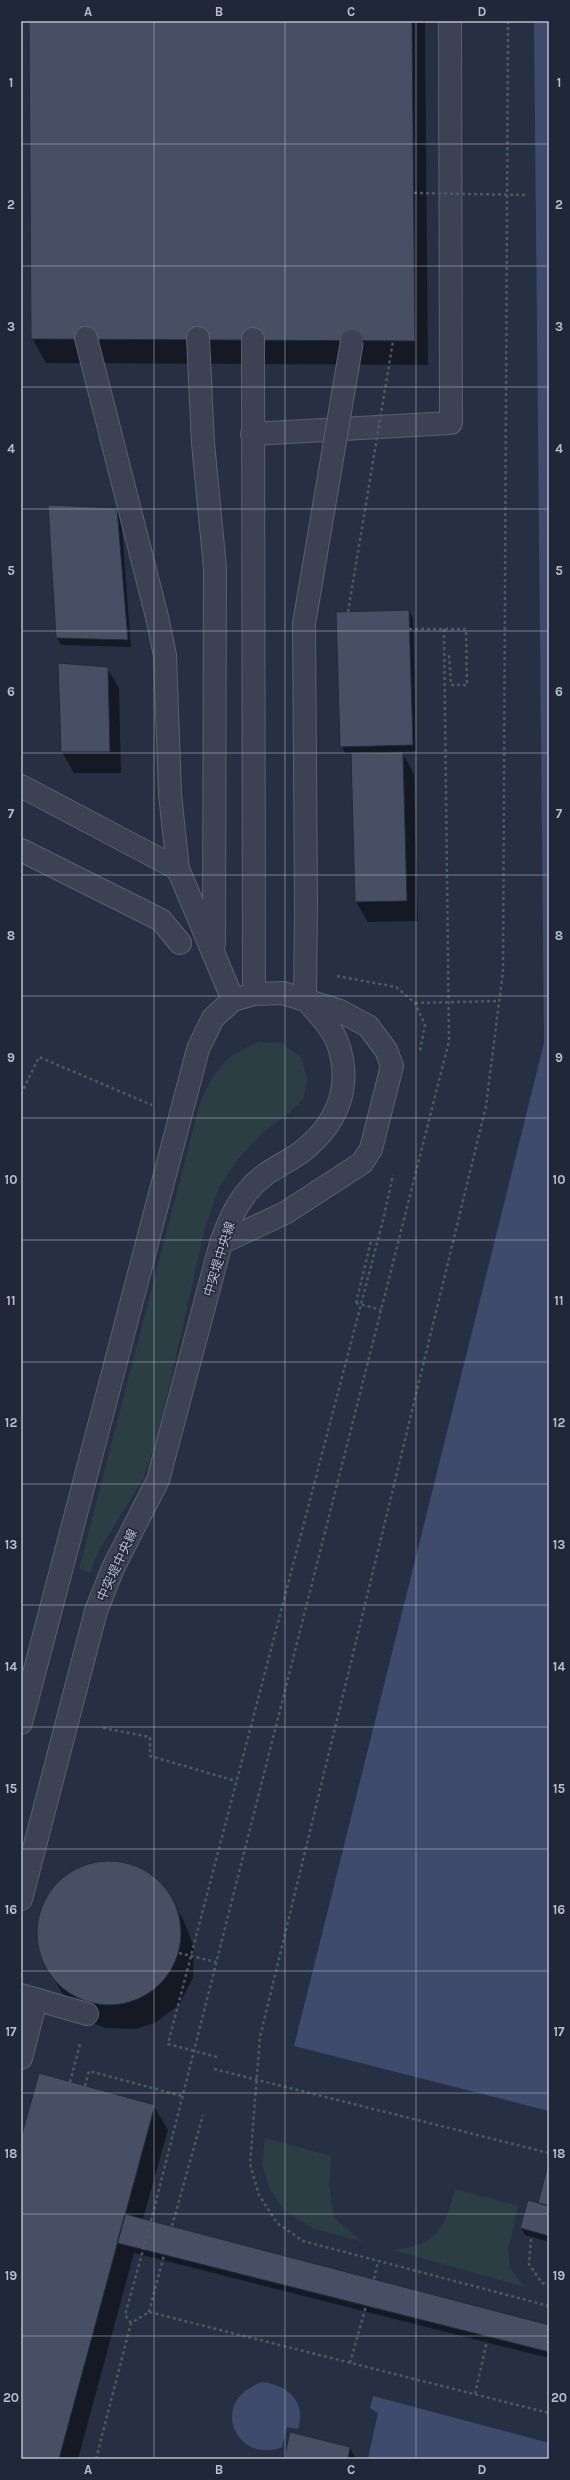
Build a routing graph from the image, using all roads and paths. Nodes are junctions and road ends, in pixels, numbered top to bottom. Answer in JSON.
{"nodes":[{"id":1,"x":450,"y":21,"type":"edge"},
{"id":2,"x":508,"y":21,"type":"edge"},
{"id":3,"x":414,"y":192,"type":"dead end"},
{"id":4,"x":526,"y":195,"type":"dead end"},
{"id":5,"x":86,"y":338,"type":"dead end"},
{"id":6,"x":198,"y":338,"type":"dead end"},
{"id":7,"x":252,"y":339,"type":"dead end"},
{"id":8,"x":352,"y":341,"type":"dead end"},
{"id":9,"x":393,"y":341,"type":"dead end"},
{"id":10,"x":252,"y":434,"type":"junction"},
{"id":11,"x":348,"y":612,"type":"dead end"},
{"id":12,"x":410,"y":629,"type":"dead end"},
{"id":13,"x":444,"y":629,"type":"junction"},
{"id":14,"x":450,"y":654,"type":"dead end"},
{"id":15,"x":21,"y":786,"type":"edge"},
{"id":16,"x":21,"y":850,"type":"edge"},
{"id":17,"x":178,"y":869,"type":"junction"},
{"id":18,"x":180,"y":942,"type":"dead end"},
{"id":19,"x":214,"y":951,"type":"junction"},
{"id":20,"x":332,"y":975,"type":"dead end"},
{"id":21,"x":254,"y":994,"type":"junction"},
{"id":22,"x":233,"y":1000,"type":"junction"},
{"id":23,"x":306,"y":1000,"type":"junction"},
{"id":24,"x":499,"y":1001,"type":"junction"},
{"id":25,"x":415,"y":1003,"type":"junction"},
{"id":26,"x":419,"y":1055,"type":"dead end"},
{"id":27,"x":21,"y":1094,"type":"edge"},
{"id":28,"x":157,"y":1107,"type":"dead end"},
{"id":29,"x":394,"y":1168,"type":"dead end"},
{"id":30,"x":371,"y":1241,"type":"dead end"},
{"id":31,"x":221,"y":1243,"type":"junction"},
{"id":32,"x":381,"y":1310,"type":"junction"},
{"id":33,"x":21,"y":1723,"type":"edge"},
{"id":34,"x":103,"y":1728,"type":"dead end"},
{"id":35,"x":236,"y":1781,"type":"junction"},
{"id":36,"x":21,"y":1899,"type":"edge"},
{"id":37,"x":179,"y":1953,"type":"dead end"},
{"id":38,"x":216,"y":1962,"type":"junction"},
{"id":39,"x":29,"y":1998,"type":"edge"},
{"id":40,"x":87,"y":2014,"type":"dead end"},
{"id":41,"x":217,"y":2057,"type":"dead end"},
{"id":42,"x":21,"y":2058,"type":"edge"},
{"id":43,"x":214,"y":2069,"type":"dead end"},
{"id":44,"x":257,"y":2080,"type":"junction"},
{"id":45,"x":85,"y":2086,"type":"dead end"},
{"id":46,"x":182,"y":2096,"type":"junction"},
{"id":47,"x":203,"y":2115,"type":"dead end"},
{"id":48,"x":549,"y":2153,"type":"edge"},
{"id":49,"x":172,"y":2226,"type":"dead end"},
{"id":50,"x":531,"y":2240,"type":"dead end"},
{"id":51,"x":164,"y":2256,"type":"dead end"},
{"id":52,"x":378,"y":2261,"type":"junction"},
{"id":53,"x":374,"y":2279,"type":"dead end"},
{"id":54,"x":549,"y":2285,"type":"edge"},
{"id":55,"x":366,"y":2306,"type":"dead end"},
{"id":56,"x":549,"y":2306,"type":"edge"},
{"id":57,"x":149,"y":2312,"type":"junction"},
{"id":58,"x":131,"y":2323,"type":"junction"},
{"id":59,"x":487,"y":2340,"type":"dead end"},
{"id":60,"x":350,"y":2363,"type":"junction"},
{"id":61,"x":475,"y":2394,"type":"junction"},
{"id":62,"x":549,"y":2413,"type":"edge"},
{"id":63,"x":96,"y":2459,"type":"edge"}],
"edges":[{"from":1,"to":10,"type":"street"},
{"from":2,"to":24,"type":"path"},
{"from":3,"to":4,"type":"path","bridge":true},
{"from":5,"to":17,"type":"street"},
{"from":6,"to":19,"type":"street"},
{"from":7,"to":10,"type":"street"},
{"from":8,"to":23,"type":"street","bridge":true},
{"from":9,"to":11,"type":"path","bridge":true},
{"from":10,"to":21,"type":"street"},
{"from":12,"to":13,"type":"path"},
{"from":13,"to":14,"type":"path"},
{"from":13,"to":32,"type":"path","bridge":true},
{"from":15,"to":17,"type":"street"},
{"from":16,"to":18,"type":"street"},
{"from":17,"to":19,"type":"street"},
{"from":19,"to":22,"type":"street"},
{"from":20,"to":25,"type":"path"},
{"from":21,"to":22,"type":"street"},
{"from":21,"to":23,"type":"street"},
{"from":22,"to":33,"type":"street"},
{"from":23,"to":31,"type":"street","name":"中突堤中央線"},
{"from":23,"to":31,"type":"street"},
{"from":24,"to":25,"type":"path"},
{"from":24,"to":44,"type":"path"},
{"from":25,"to":26,"type":"path"},
{"from":27,"to":28,"type":"path"},
{"from":29,"to":35,"type":"path"},
{"from":30,"to":32,"type":"path","bridge":true},
{"from":31,"to":36,"type":"street","name":"中突堤中央線"},
{"from":32,"to":38,"type":"path","bridge":true},
{"from":34,"to":35,"type":"path"},
{"from":35,"to":41,"type":"path"},
{"from":37,"to":38,"type":"path","bridge":true},
{"from":38,"to":46,"type":"path","bridge":true},
{"from":39,"to":40,"type":"street"},
{"from":39,"to":42,"type":"street"},
{"from":43,"to":44,"type":"path"},
{"from":44,"to":48,"type":"path"},
{"from":44,"to":52,"type":"path"},
{"from":45,"to":46,"type":"path"},
{"from":46,"to":58,"type":"path","bridge":true},
{"from":47,"to":49,"type":"path"},
{"from":50,"to":54,"type":"path"},
{"from":51,"to":57,"type":"path"},
{"from":52,"to":53,"type":"path"},
{"from":52,"to":56,"type":"path"},
{"from":55,"to":60,"type":"path"},
{"from":57,"to":58,"type":"path"},
{"from":57,"to":60,"type":"path"},
{"from":58,"to":63,"type":"path"},
{"from":59,"to":61,"type":"path"},
{"from":60,"to":61,"type":"path"},
{"from":61,"to":62,"type":"path"}]}
